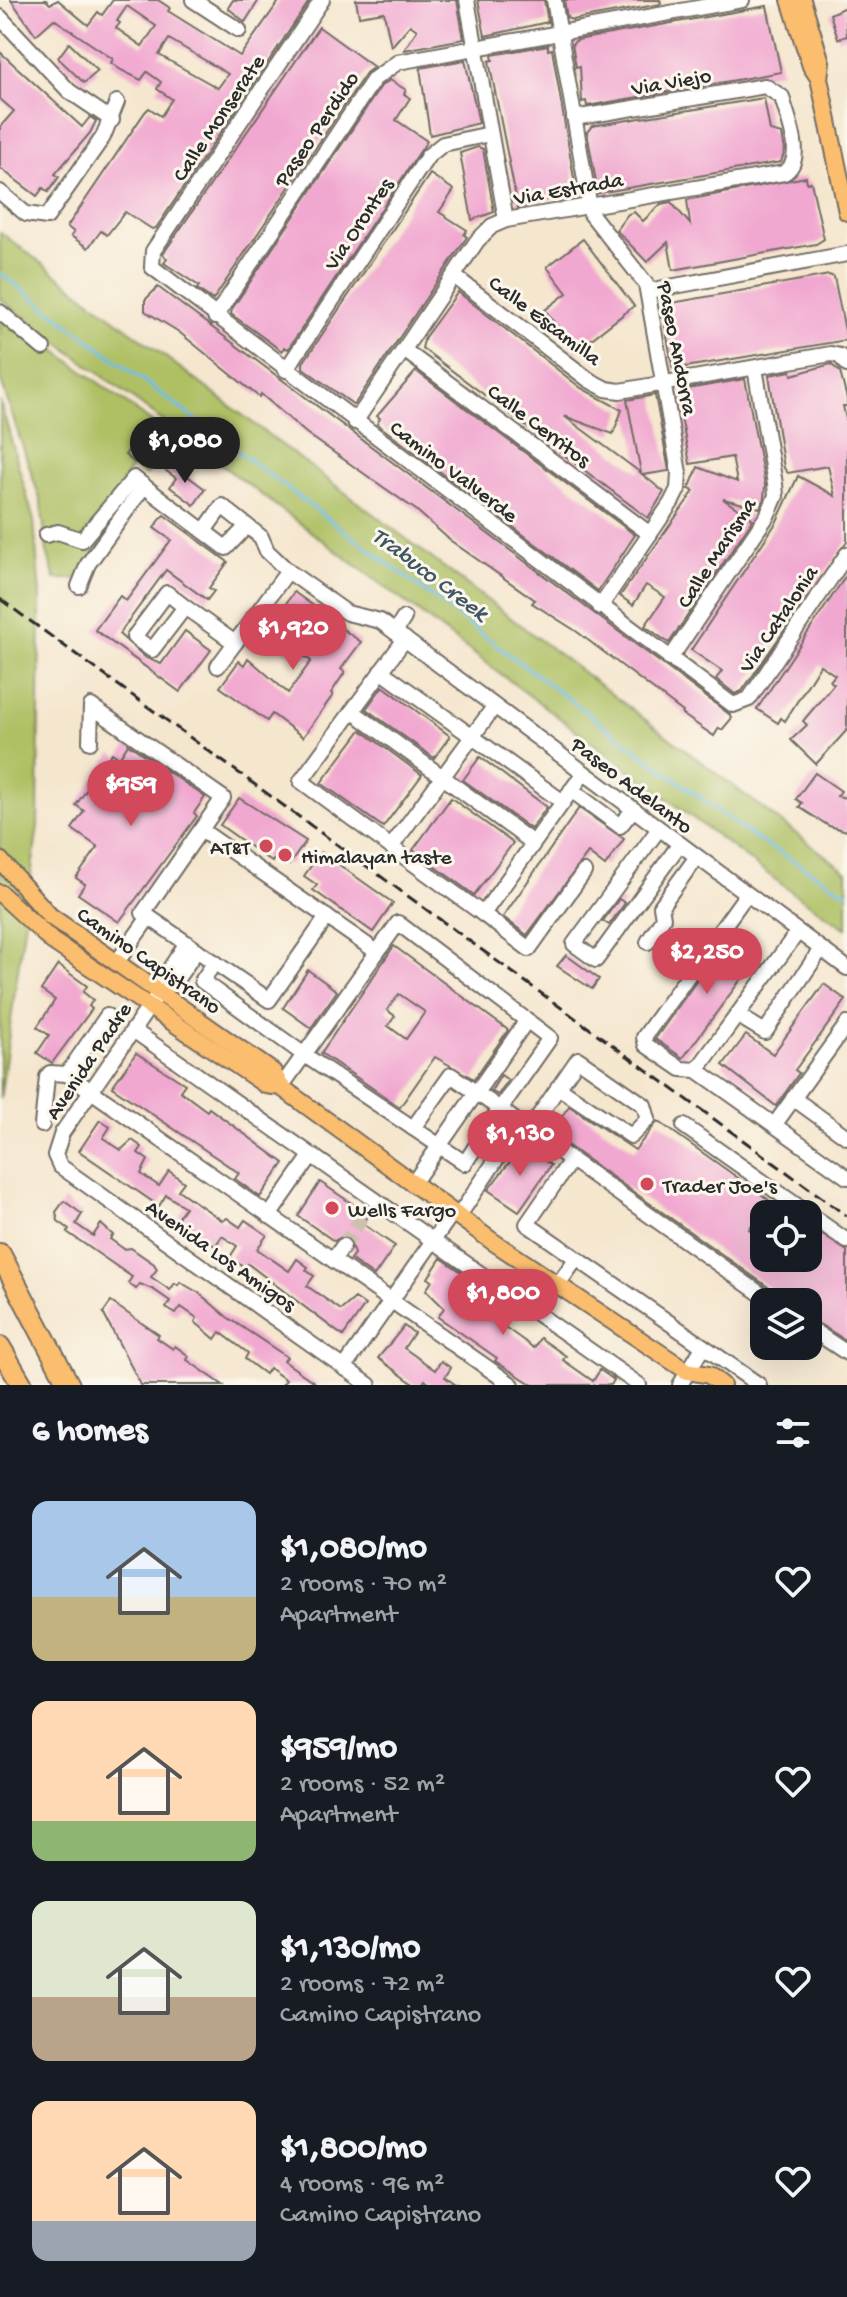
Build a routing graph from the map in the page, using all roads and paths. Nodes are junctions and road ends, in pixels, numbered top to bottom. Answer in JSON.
{"nodes":[{"id":1,"x":322,"y":0,"type":"edge"},
{"id":2,"x":467,"y":0,"type":"edge"},
{"id":3,"x":554,"y":0,"type":"edge"},
{"id":4,"x":742,"y":0,"type":"edge"},
{"id":5,"x":790,"y":0,"type":"edge"},
{"id":6,"x":802,"y":0,"type":"edge"},
{"id":7,"x":199,"y":2,"type":"edge"},
{"id":8,"x":0,"y":17,"type":"edge"},
{"id":9,"x":239,"y":30,"type":"dead end"},
{"id":10,"x":559,"y":32,"type":"junction"},
{"id":11,"x":477,"y":48,"type":"junction"},
{"id":12,"x":819,"y":78,"type":"junction"},
{"id":13,"x":117,"y":102,"type":"dead end"},
{"id":14,"x":574,"y":118,"type":"junction"},
{"id":15,"x":112,"y":120,"type":"junction"},
{"id":16,"x":490,"y":134,"type":"junction"},
{"id":17,"x":792,"y":168,"type":"joint"},
{"id":18,"x":0,"y":192,"type":"edge"},
{"id":19,"x":590,"y":206,"type":"junction"},
{"id":20,"x":846,"y":206,"type":"edge"},
{"id":21,"x":506,"y":220,"type":"junction"},
{"id":22,"x":847,"y":254,"type":"edge"},
{"id":23,"x":150,"y":259,"type":"joint"},
{"id":24,"x":454,"y":276,"type":"junction"},
{"id":25,"x":648,"y":291,"type":"junction"},
{"id":26,"x":0,"y":312,"type":"edge"},
{"id":27,"x":215,"y":317,"type":"junction"},
{"id":28,"x":43,"y":348,"type":"dead end"},
{"id":29,"x":404,"y":350,"type":"junction"},
{"id":30,"x":847,"y":365,"type":"edge"},
{"id":31,"x":755,"y":368,"type":"junction"},
{"id":32,"x":286,"y":370,"type":"junction"},
{"id":33,"x":665,"y":383,"type":"junction"},
{"id":34,"x":355,"y":422,"type":"junction"},
{"id":35,"x":144,"y":486,"type":"junction"},
{"id":36,"x":247,"y":526,"type":"junction"},
{"id":37,"x":204,"y":531,"type":"junction"},
{"id":38,"x":650,"y":534,"type":"junction"},
{"id":39,"x":46,"y":535,"type":"dead end"},
{"id":40,"x":847,"y":554,"type":"edge"},
{"id":41,"x":288,"y":571,"type":"junction"},
{"id":42,"x":79,"y":586,"type":"dead end"},
{"id":43,"x":185,"y":607,"type":"dead end"},
{"id":44,"x":600,"y":607,"type":"junction"},
{"id":45,"x":404,"y":618,"type":"dead end"},
{"id":46,"x":400,"y":636,"type":"junction"},
{"id":47,"x":235,"y":643,"type":"junction"},
{"id":48,"x":670,"y":659,"type":"junction"},
{"id":49,"x":218,"y":666,"type":"dead end"},
{"id":50,"x":381,"y":671,"type":"junction"},
{"id":51,"x":743,"y":704,"type":"joint"},
{"id":52,"x":494,"y":707,"type":"junction"},
{"id":53,"x":352,"y":711,"type":"junction"},
{"id":54,"x":472,"y":737,"type":"junction"},
{"id":55,"x":90,"y":742,"type":"dead end"},
{"id":56,"x":583,"y":774,"type":"junction"},
{"id":57,"x":443,"y":776,"type":"junction"},
{"id":58,"x":567,"y":796,"type":"junction"},
{"id":59,"x":632,"y":811,"type":"junction"},
{"id":60,"x":201,"y":830,"type":"junction"},
{"id":61,"x":658,"y":830,"type":"junction"},
{"id":62,"x":533,"y":843,"type":"junction"},
{"id":63,"x":679,"y":845,"type":"junction"},
{"id":64,"x":391,"y":847,"type":"junction"},
{"id":65,"x":696,"y":858,"type":"junction"},
{"id":66,"x":0,"y":860,"type":"edge"},
{"id":67,"x":584,"y":872,"type":"dead end"},
{"id":68,"x":0,"y":893,"type":"edge"},
{"id":69,"x":746,"y":895,"type":"junction"},
{"id":70,"x":483,"y":914,"type":"junction"},
{"id":71,"x":149,"y":917,"type":"junction"},
{"id":72,"x":327,"y":917,"type":"junction"},
{"id":73,"x":797,"y":933,"type":"junction"},
{"id":74,"x":648,"y":942,"type":"dead end"},
{"id":75,"x":192,"y":947,"type":"junction"},
{"id":76,"x":821,"y":949,"type":"junction"},
{"id":77,"x":377,"y":952,"type":"junction"},
{"id":78,"x":117,"y":962,"type":"junction"},
{"id":79,"x":215,"y":962,"type":"junction"},
{"id":80,"x":847,"y":968,"type":"edge"},
{"id":81,"x":160,"y":991,"type":"junction"},
{"id":82,"x":269,"y":1000,"type":"junction"},
{"id":83,"x":149,"y":1007,"type":"junction"},
{"id":84,"x":737,"y":1015,"type":"junction"},
{"id":85,"x":107,"y":1016,"type":"dead end"},
{"id":86,"x":255,"y":1020,"type":"junction"},
{"id":87,"x":527,"y":1020,"type":"junction"},
{"id":88,"x":847,"y":1024,"type":"edge"},
{"id":89,"x":133,"y":1030,"type":"junction"},
{"id":90,"x":303,"y":1054,"type":"junction"},
{"id":91,"x":697,"y":1070,"type":"junction"},
{"id":92,"x":67,"y":1074,"type":"junction"},
{"id":93,"x":281,"y":1087,"type":"junction"},
{"id":94,"x":558,"y":1087,"type":"junction"},
{"id":95,"x":91,"y":1091,"type":"junction"},
{"id":96,"x":476,"y":1093,"type":"junction"},
{"id":97,"x":793,"y":1098,"type":"junction"},
{"id":98,"x":500,"y":1109,"type":"junction"},
{"id":99,"x":775,"y":1124,"type":"junction"},
{"id":100,"x":42,"y":1125,"type":"dead end"},
{"id":101,"x":684,"y":1126,"type":"dead end"},
{"id":102,"x":525,"y":1127,"type":"junction"},
{"id":103,"x":413,"y":1128,"type":"junction"},
{"id":104,"x":847,"y":1137,"type":"edge"},
{"id":105,"x":439,"y":1146,"type":"junction"},
{"id":106,"x":55,"y":1155,"type":"joint"},
{"id":107,"x":311,"y":1156,"type":"junction"},
{"id":108,"x":571,"y":1160,"type":"junction"},
{"id":109,"x":847,"y":1177,"type":"edge"},
{"id":110,"x":414,"y":1182,"type":"junction"},
{"id":111,"x":456,"y":1214,"type":"junction"},
{"id":112,"x":269,"y":1216,"type":"junction"},
{"id":113,"x":434,"y":1241,"type":"junction"},
{"id":114,"x":847,"y":1241,"type":"edge"},
{"id":115,"x":343,"y":1246,"type":"tunnel mouth"},
{"id":116,"x":0,"y":1254,"type":"edge"},
{"id":117,"x":576,"y":1259,"type":"junction"},
{"id":118,"x":333,"y":1260,"type":"junction"},
{"id":119,"x":559,"y":1283,"type":"junction"},
{"id":120,"x":752,"y":1288,"type":"edge"},
{"id":121,"x":391,"y":1301,"type":"junction"},
{"id":122,"x":822,"y":1336,"type":"edge"},
{"id":123,"x":0,"y":1347,"type":"edge"},
{"id":124,"x":703,"y":1347,"type":"junction"},
{"id":125,"x":847,"y":1353,"type":"edge"},
{"id":126,"x":344,"y":1368,"type":"junction"},
{"id":127,"x":686,"y":1380,"type":"edge"},
{"id":128,"x":22,"y":1385,"type":"edge"},
{"id":129,"x":69,"y":1385,"type":"edge"},
{"id":130,"x":369,"y":1385,"type":"edge"},
{"id":131,"x":512,"y":1385,"type":"edge"},
{"id":132,"x":639,"y":1385,"type":"edge"},
{"id":133,"x":722,"y":1385,"type":"edge"},
{"id":134,"x":759,"y":1385,"type":"edge"}],
"edges":[{"from":1,"to":23,"type":"street","name":"Calle Monserate"},
{"from":2,"to":11,"type":"street"},
{"from":3,"to":10,"type":"street","name":"Paseo Andorra"},
{"from":4,"to":10,"type":"street","name":"Paseo Perdido"},
{"from":5,"to":12,"type":"main road"},
{"from":6,"to":12,"type":"main road"},
{"from":7,"to":9,"type":"street"},
{"from":8,"to":15,"type":"street"},
{"from":10,"to":11,"type":"street","name":"Paseo Perdido"},
{"from":10,"to":14,"type":"street","name":"Paseo Andorra"},
{"from":11,"to":16,"type":"street"},
{"from":11,"to":27,"type":"street","name":"Paseo Perdido"},
{"from":12,"to":20,"type":"main road"},
{"from":13,"to":15,"type":"street"},
{"from":14,"to":17,"type":"street","name":"Via Viejo"},
{"from":14,"to":19,"type":"street","name":"Paseo Andorra"},
{"from":15,"to":18,"type":"street"},
{"from":16,"to":21,"type":"street"},
{"from":16,"to":32,"type":"street","name":"Via Orontes"},
{"from":17,"to":19,"type":"street","name":"Via Estrada"},
{"from":19,"to":21,"type":"street","name":"Via Estrada"},
{"from":19,"to":25,"type":"street","name":"Paseo Andorra"},
{"from":21,"to":24,"type":"street","name":"Via Estrada"},
{"from":22,"to":25,"type":"street"},
{"from":23,"to":27,"type":"street","name":"Camino Valverde"},
{"from":24,"to":29,"type":"street","name":"Via Estrada"},
{"from":24,"to":33,"type":"street","name":"Calle Escamilla"},
{"from":25,"to":33,"type":"street","name":"Paseo Andorra"},
{"from":26,"to":28,"type":"street"},
{"from":27,"to":32,"type":"street","name":"Camino Valverde"},
{"from":29,"to":34,"type":"street","name":"Via Estrada"},
{"from":29,"to":38,"type":"street","name":"Calle Cerritos"},
{"from":30,"to":31,"type":"street","name":"Calle Escamilla"},
{"from":31,"to":33,"type":"street","name":"Calle Escamilla"},
{"from":31,"to":48,"type":"street","name":"Calle Marisma"},
{"from":32,"to":34,"type":"street","name":"Camino Valverde"},
{"from":33,"to":38,"type":"street","name":"Paseo Andorra"},
{"from":34,"to":44,"type":"street","name":"Camino Valverde"},
{"from":35,"to":37,"type":"street"},
{"from":35,"to":39,"type":"street"},
{"from":35,"to":42,"type":"street"},
{"from":36,"to":37,"type":"street"},
{"from":36,"to":37,"type":"street"},
{"from":36,"to":41,"type":"street","name":"Paseo Adelanto"},
{"from":38,"to":44,"type":"street","name":"Paseo Andorra"},
{"from":40,"to":51,"type":"street","name":"Via Catalonia"},
{"from":41,"to":46,"type":"street","name":"Paseo Adelanto"},
{"from":41,"to":47,"type":"street"},
{"from":43,"to":47,"type":"street"},
{"from":44,"to":48,"type":"street","name":"Camino Valverde"},
{"from":45,"to":46,"type":"street"},
{"from":46,"to":50,"type":"street"},
{"from":46,"to":52,"type":"street","name":"Paseo Adelanto"},
{"from":47,"to":49,"type":"street"},
{"from":48,"to":51,"type":"street","name":"Camino Valverde"},
{"from":50,"to":53,"type":"street"},
{"from":50,"to":54,"type":"street"},
{"from":52,"to":54,"type":"street"},
{"from":52,"to":56,"type":"street","name":"Paseo Adelanto"},
{"from":53,"to":57,"type":"street"},
{"from":53,"to":64,"type":"street"},
{"from":54,"to":57,"type":"street"},
{"from":54,"to":58,"type":"street"},
{"from":55,"to":60,"type":"street"},
{"from":56,"to":58,"type":"street"},
{"from":56,"to":59,"type":"street","name":"Paseo Adelanto"},
{"from":57,"to":62,"type":"street"},
{"from":57,"to":64,"type":"street"},
{"from":58,"to":59,"type":"street"},
{"from":58,"to":62,"type":"street"},
{"from":59,"to":61,"type":"street","name":"Paseo Adelanto"},
{"from":60,"to":71,"type":"street"},
{"from":60,"to":72,"type":"street"},
{"from":61,"to":63,"type":"street","name":"Paseo Adelanto"},
{"from":61,"to":63,"type":"street"},
{"from":62,"to":70,"type":"street"},
{"from":63,"to":65,"type":"street","name":"Paseo Adelanto"},
{"from":64,"to":70,"type":"street"},
{"from":65,"to":69,"type":"street","name":"Paseo Adelanto"},
{"from":65,"to":74,"type":"street"},
{"from":66,"to":78,"type":"main road","name":"Camino Capistrano"},
{"from":67,"to":70,"type":"street"},
{"from":68,"to":83,"type":"main road","name":"Camino Capistrano"},
{"from":69,"to":73,"type":"street","name":"Paseo Adelanto"},
{"from":69,"to":91,"type":"street"},
{"from":71,"to":75,"type":"street"},
{"from":71,"to":78,"type":"street"},
{"from":72,"to":77,"type":"street"},
{"from":72,"to":82,"type":"street"},
{"from":73,"to":76,"type":"street","name":"Paseo Adelanto"},
{"from":73,"to":84,"type":"street"},
{"from":75,"to":79,"type":"street"},
{"from":75,"to":81,"type":"street","name":"Avenida Padre"},
{"from":76,"to":80,"type":"street","name":"Paseo Adelanto"},
{"from":76,"to":84,"type":"street"},
{"from":77,"to":87,"type":"street"},
{"from":77,"to":90,"type":"street"},
{"from":78,"to":81,"type":"main road","name":"Camino Capistrano"},
{"from":79,"to":82,"type":"street"},
{"from":79,"to":86,"type":"street"},
{"from":81,"to":83,"type":"street","name":"Avenida Padre"},
{"from":81,"to":93,"type":"main road","name":"Camino Capistrano"},
{"from":82,"to":86,"type":"street"},
{"from":83,"to":89,"type":"street","name":"Avenida Padre"},
{"from":83,"to":93,"type":"main road","name":"Camino Capistrano"},
{"from":84,"to":91,"type":"street"},
{"from":85,"to":92,"type":"street"},
{"from":86,"to":90,"type":"street"},
{"from":87,"to":96,"type":"street"},
{"from":87,"to":98,"type":"street"},
{"from":88,"to":97,"type":"street"},
{"from":89,"to":95,"type":"street","name":"Avenida Padre"},
{"from":89,"to":107,"type":"street"},
{"from":90,"to":93,"type":"street"},
{"from":90,"to":103,"type":"street"},
{"from":91,"to":99,"type":"street"},
{"from":92,"to":95,"type":"street"},
{"from":92,"to":100,"type":"street"},
{"from":93,"to":110,"type":"main road","name":"Camino Capistrano"},
{"from":94,"to":94,"type":"street"},
{"from":94,"to":102,"type":"street"},
{"from":95,"to":106,"type":"street","name":"Avenida Padre"},
{"from":95,"to":112,"type":"street"},
{"from":96,"to":98,"type":"street"},
{"from":96,"to":103,"type":"street"},
{"from":96,"to":105,"type":"street"},
{"from":97,"to":99,"type":"street"},
{"from":97,"to":104,"type":"street"},
{"from":98,"to":102,"type":"street"},
{"from":98,"to":105,"type":"street"},
{"from":99,"to":109,"type":"street"},
{"from":101,"to":114,"type":"street"},
{"from":102,"to":108,"type":"street"},
{"from":102,"to":111,"type":"street"},
{"from":103,"to":105,"type":"street"},
{"from":105,"to":110,"type":"street"},
{"from":106,"to":126,"type":"street","name":"Avenida Los Amigos"},
{"from":107,"to":112,"type":"street"},
{"from":107,"to":113,"type":"street"},
{"from":108,"to":117,"type":"street"},
{"from":108,"to":120,"type":"street"},
{"from":110,"to":111,"type":"main road","name":"Camino Capistrano"},
{"from":111,"to":113,"type":"street"},
{"from":111,"to":119,"type":"main road","name":"Camino Capistrano"},
{"from":112,"to":118,"type":"street"},
{"from":113,"to":121,"type":"street"},
{"from":113,"to":132,"type":"street"},
{"from":115,"to":118,"type":"street"},
{"from":116,"to":129,"type":"highway"},
{"from":117,"to":119,"type":"street"},
{"from":117,"to":124,"type":"street"},
{"from":118,"to":121,"type":"street"},
{"from":119,"to":127,"type":"main road","name":"Camino Capistrano"},
{"from":121,"to":126,"type":"street"},
{"from":121,"to":131,"type":"street"},
{"from":122,"to":125,"type":"street"},
{"from":123,"to":128,"type":"highway"},
{"from":124,"to":127,"type":"street"},
{"from":124,"to":134,"type":"street"},
{"from":126,"to":130,"type":"street","name":"Avenida Los Amigos"},
{"from":127,"to":133,"type":"main road","name":"Camino Capistrano"}]}
